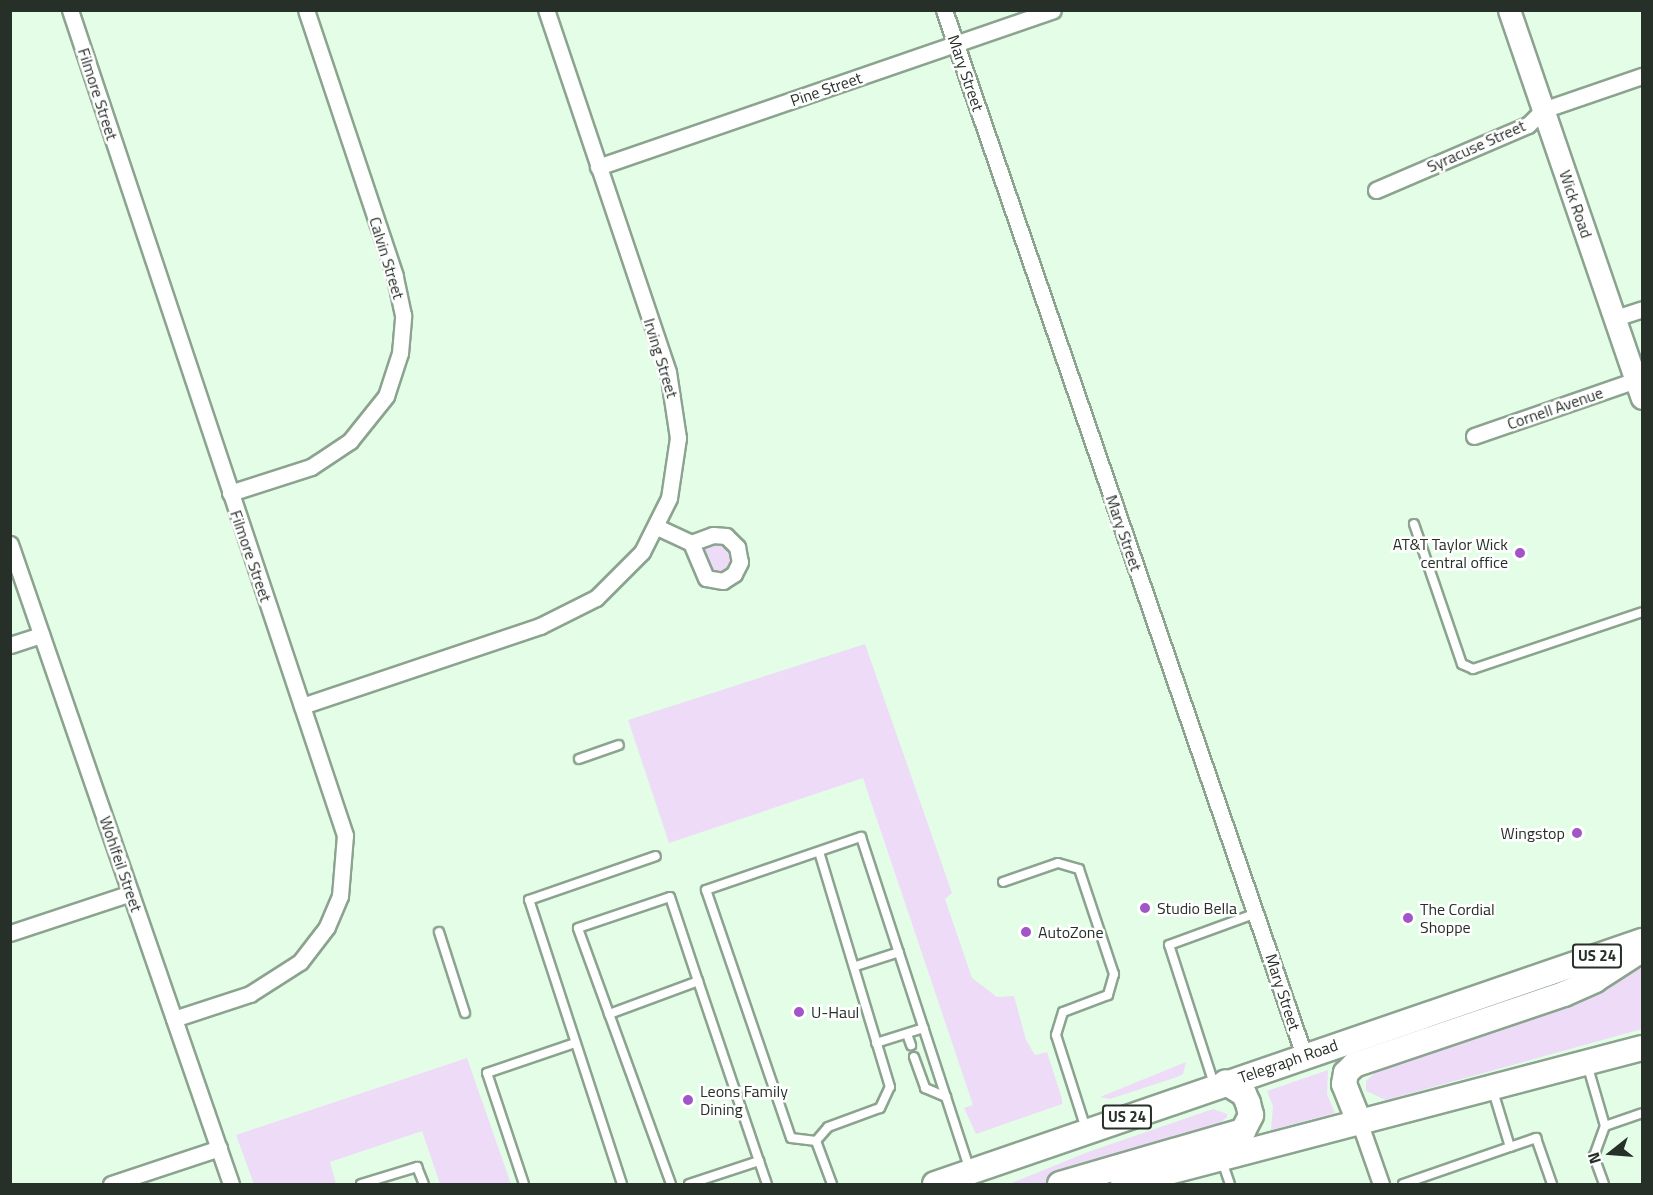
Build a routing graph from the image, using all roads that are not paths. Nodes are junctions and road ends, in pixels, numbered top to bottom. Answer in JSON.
{"nodes":[{"id":1,"x":70,"y":10,"type":"edge"},
{"id":2,"x":306,"y":10,"type":"edge"},
{"id":3,"x":546,"y":10,"type":"edge"},
{"id":4,"x":944,"y":10,"type":"edge"},
{"id":5,"x":1053,"y":10,"type":"edge"},
{"id":6,"x":1509,"y":10,"type":"edge"},
{"id":7,"x":956,"y":44,"type":"junction"},
{"id":8,"x":1642,"y":76,"type":"edge"},
{"id":9,"x":1543,"y":110,"type":"junction"},
{"id":10,"x":598,"y":167,"type":"junction"},
{"id":11,"x":1376,"y":190,"type":"dead end"},
{"id":12,"x":1642,"y":309,"type":"edge"},
{"id":13,"x":1615,"y":318,"type":"junction"},
{"id":14,"x":1639,"y":389,"type":"edge"},
{"id":15,"x":1474,"y":436,"type":"dead end"},
{"id":16,"x":230,"y":493,"type":"junction"},
{"id":17,"x":1414,"y":524,"type":"dead end"},
{"id":18,"x":657,"y":527,"type":"junction"},
{"id":19,"x":691,"y":543,"type":"dead end"},
{"id":20,"x":10,"y":544,"type":"edge"},
{"id":21,"x":1642,"y":612,"type":"edge"},
{"id":22,"x":41,"y":635,"type":"junction"},
{"id":23,"x":10,"y":645,"type":"edge"},
{"id":24,"x":302,"y":706,"type":"junction"},
{"id":25,"x":619,"y":745,"type":"dead end"},
{"id":26,"x":579,"y":759,"type":"dead end"},
{"id":27,"x":819,"y":852,"type":"junction"},
{"id":28,"x":656,"y":856,"type":"dead end"},
{"id":29,"x":1003,"y":882,"type":"dead end"},
{"id":30,"x":131,"y":893,"type":"junction"},
{"id":31,"x":1257,"y":913,"type":"junction"},
{"id":32,"x":439,"y":932,"type":"dead end"},
{"id":33,"x":10,"y":933,"type":"edge"},
{"id":34,"x":1642,"y":941,"type":"edge"},
{"id":35,"x":1642,"y":950,"type":"edge"},
{"id":36,"x":899,"y":952,"type":"junction"},
{"id":37,"x":856,"y":966,"type":"junction"},
{"id":38,"x":698,"y":981,"type":"junction"},
{"id":39,"x":465,"y":1013,"type":"dead end"},
{"id":40,"x":609,"y":1014,"type":"junction"},
{"id":41,"x":174,"y":1019,"type":"junction"},
{"id":42,"x":924,"y":1028,"type":"junction"},
{"id":43,"x":907,"y":1034,"type":"junction"},
{"id":44,"x":575,"y":1043,"type":"junction"},
{"id":45,"x":876,"y":1043,"type":"junction"},
{"id":46,"x":911,"y":1045,"type":"dead end"},
{"id":47,"x":1642,"y":1048,"type":"edge"},
{"id":48,"x":1304,"y":1055,"type":"junction"},
{"id":49,"x":915,"y":1057,"type":"dead end"},
{"id":50,"x":1587,"y":1064,"type":"junction"},
{"id":51,"x":1220,"y":1084,"type":"junction"},
{"id":52,"x":1493,"y":1090,"type":"junction"},
{"id":53,"x":946,"y":1097,"type":"junction"},
{"id":54,"x":1642,"y":1113,"type":"edge"},
{"id":55,"x":1360,"y":1124,"type":"junction"},
{"id":56,"x":1605,"y":1126,"type":"junction"},
{"id":57,"x":1087,"y":1131,"type":"junction"},
{"id":58,"x":816,"y":1141,"type":"junction"},
{"id":59,"x":1510,"y":1147,"type":"junction"},
{"id":60,"x":219,"y":1148,"type":"junction"},
{"id":61,"x":1221,"y":1156,"type":"junction"},
{"id":62,"x":759,"y":1161,"type":"junction"},
{"id":63,"x":979,"y":1178,"type":"edge"},
{"id":64,"x":362,"y":1184,"type":"edge"},
{"id":65,"x":111,"y":1185,"type":"edge"},
{"id":66,"x":231,"y":1185,"type":"edge"},
{"id":67,"x":424,"y":1185,"type":"edge"},
{"id":68,"x":524,"y":1185,"type":"edge"},
{"id":69,"x":622,"y":1185,"type":"edge"},
{"id":70,"x":671,"y":1185,"type":"edge"},
{"id":71,"x":689,"y":1185,"type":"edge"},
{"id":72,"x":767,"y":1185,"type":"edge"},
{"id":73,"x":832,"y":1185,"type":"edge"},
{"id":74,"x":935,"y":1185,"type":"edge"},
{"id":75,"x":1060,"y":1185,"type":"edge"},
{"id":76,"x":1123,"y":1185,"type":"edge"},
{"id":77,"x":1230,"y":1185,"type":"edge"},
{"id":78,"x":1381,"y":1185,"type":"edge"},
{"id":79,"x":1403,"y":1185,"type":"edge"},
{"id":80,"x":1552,"y":1185,"type":"edge"},
{"id":81,"x":1604,"y":1185,"type":"edge"}],
"edges":[{"from":1,"to":16,"type":"street","name":"Filmore Street"},
{"from":2,"to":16,"type":"street","name":"Calvin Street"},
{"from":3,"to":10,"type":"street","name":"Irving Street"},
{"from":4,"to":7,"type":"street","name":"Mary Street"},
{"from":5,"to":7,"type":"street","name":"Pine Street"},
{"from":6,"to":9,"type":"street","name":"Wick Road"},
{"from":7,"to":10,"type":"street","name":"Pine Street"},
{"from":7,"to":31,"type":"street","name":"Mary Street"},
{"from":8,"to":9,"type":"street","name":"Syracuse Street"},
{"from":9,"to":11,"type":"street","name":"Syracuse Street"},
{"from":9,"to":13,"type":"street","name":"Wick Road"},
{"from":10,"to":18,"type":"street","name":"Irving Street"},
{"from":12,"to":13,"type":"street"},
{"from":13,"to":14,"type":"street","name":"Wick Road"},
{"from":14,"to":15,"type":"street","name":"Cornell Avenue"},
{"from":16,"to":24,"type":"street","name":"Filmore Street"},
{"from":17,"to":21,"type":"lane"},
{"from":18,"to":19,"type":"street"},
{"from":18,"to":24,"type":"street","name":"Irving Street"},
{"from":20,"to":22,"type":"street","name":"Wohlfeil Street"},
{"from":22,"to":23,"type":"street"},
{"from":22,"to":30,"type":"street","name":"Wohlfeil Street"},
{"from":24,"to":41,"type":"street","name":"Filmore Street"},
{"from":25,"to":26,"type":"lane"},
{"from":27,"to":36,"type":"lane"},
{"from":27,"to":37,"type":"lane"},
{"from":27,"to":58,"type":"lane"},
{"from":28,"to":44,"type":"lane"},
{"from":29,"to":57,"type":"lane"},
{"from":30,"to":33,"type":"street"},
{"from":30,"to":41,"type":"street","name":"Wohlfeil Street"},
{"from":31,"to":48,"type":"street","name":"Mary Street"},
{"from":31,"to":51,"type":"lane"},
{"from":32,"to":39,"type":"lane"},
{"from":34,"to":48,"type":"main road","name":"Telegraph Road","number":"US 24"},
{"from":35,"to":55,"type":"main road"},
{"from":36,"to":37,"type":"lane"},
{"from":36,"to":42,"type":"lane"},
{"from":37,"to":45,"type":"lane"},
{"from":38,"to":40,"type":"lane"},
{"from":38,"to":40,"type":"lane"},
{"from":38,"to":62,"type":"lane"},
{"from":40,"to":70,"type":"lane"},
{"from":41,"to":60,"type":"street","name":"Wohlfeil Street"},
{"from":42,"to":43,"type":"lane"},
{"from":42,"to":53,"type":"lane"},
{"from":43,"to":45,"type":"lane"},
{"from":43,"to":46,"type":"lane"},
{"from":44,"to":68,"type":"lane"},
{"from":44,"to":69,"type":"lane"},
{"from":45,"to":58,"type":"lane"},
{"from":47,"to":50,"type":"main road"},
{"from":48,"to":51,"type":"main road","name":"Telegraph Road","number":"US 24"},
{"from":49,"to":53,"type":"lane"},
{"from":50,"to":52,"type":"main road"},
{"from":50,"to":56,"type":"lane"},
{"from":51,"to":57,"type":"main road","name":"Telegraph Road","number":"US 24"},
{"from":51,"to":75,"type":"main road"},
{"from":52,"to":55,"type":"main road"},
{"from":52,"to":59,"type":"lane"},
{"from":53,"to":63,"type":"lane"},
{"from":54,"to":56,"type":"lane"},
{"from":55,"to":61,"type":"main road"},
{"from":55,"to":78,"type":"street"},
{"from":56,"to":81,"type":"lane"},
{"from":57,"to":63,"type":"main road","name":"Telegraph Road","number":"US 24"},
{"from":58,"to":73,"type":"lane"},
{"from":59,"to":79,"type":"lane"},
{"from":59,"to":80,"type":"lane"},
{"from":60,"to":65,"type":"street"},
{"from":60,"to":66,"type":"street","name":"Wohlfeil Street"},
{"from":61,"to":76,"type":"main road"},
{"from":61,"to":77,"type":"lane"},
{"from":62,"to":71,"type":"lane"},
{"from":62,"to":72,"type":"lane"},
{"from":63,"to":74,"type":"main road","name":"Telegraph Road","number":"US 24"},
{"from":64,"to":67,"type":"lane"}]}
